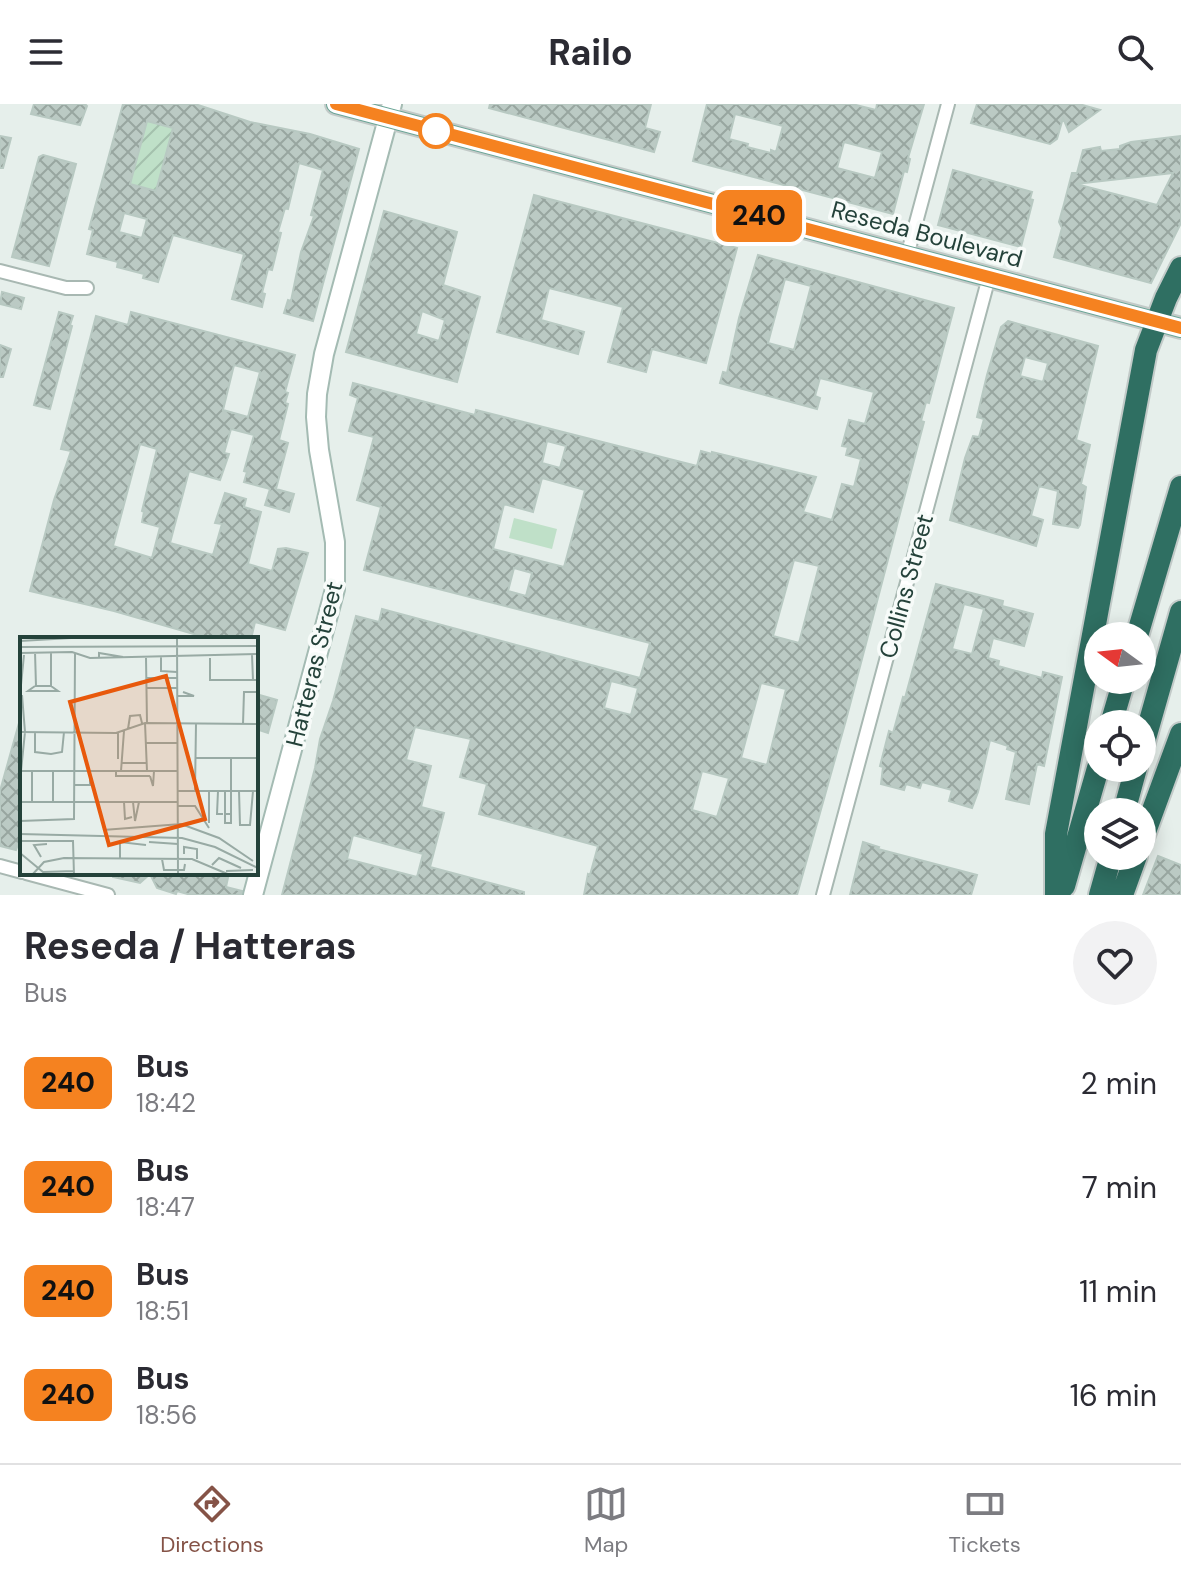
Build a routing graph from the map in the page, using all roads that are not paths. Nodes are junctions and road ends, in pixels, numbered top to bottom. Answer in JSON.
{"nodes":[{"id":1,"x":336,"y":104,"type":"edge"},
{"id":2,"x":948,"y":104,"type":"edge"},
{"id":3,"x":390,"y":111,"type":"edge"},
{"id":4,"x":907,"y":256,"type":"junction"},
{"id":5,"x":1181,"y":268,"type":"edge"},
{"id":6,"x":0,"y":271,"type":"edge"},
{"id":7,"x":989,"y":277,"type":"junction"},
{"id":8,"x":87,"y":288,"type":"dead end"},
{"id":9,"x":1156,"y":322,"type":"junction"},
{"id":10,"x":1181,"y":328,"type":"edge"},
{"id":11,"x":1181,"y":487,"type":"edge"},
{"id":12,"x":1181,"y":612,"type":"edge"},
{"id":13,"x":1141,"y":622,"type":"edge"},
{"id":14,"x":1153,"y":710,"type":"edge"},
{"id":15,"x":1181,"y":734,"type":"edge"},
{"id":16,"x":1094,"y":782,"type":"edge"},
{"id":17,"x":1156,"y":802,"type":"edge"},
{"id":18,"x":0,"y":866,"type":"edge"},
{"id":19,"x":1107,"y":870,"type":"edge"},
{"id":20,"x":1131,"y":870,"type":"edge"},
{"id":21,"x":20,"y":871,"type":"edge"},
{"id":22,"x":35,"y":875,"type":"edge"},
{"id":23,"x":108,"y":895,"type":"edge"},
{"id":24,"x":253,"y":895,"type":"edge"},
{"id":25,"x":823,"y":895,"type":"edge"},
{"id":26,"x":1058,"y":895,"type":"edge"},
{"id":27,"x":1100,"y":895,"type":"edge"},
{"id":28,"x":1122,"y":895,"type":"edge"}],
"edges":[{"from":1,"to":3,"type":"main road","name":"Reseda Boulevard"},
{"from":2,"to":4,"type":"street"},
{"from":3,"to":4,"type":"main road","name":"Reseda Boulevard"},
{"from":3,"to":24,"type":"street","name":"Hatteras Street"},
{"from":4,"to":7,"type":"main road","name":"Reseda Boulevard"},
{"from":5,"to":9,"type":"highway"},
{"from":6,"to":8,"type":"street"},
{"from":7,"to":9,"type":"main road","name":"Reseda Boulevard"},
{"from":7,"to":25,"type":"street","name":"Collins Street"},
{"from":9,"to":10,"type":"main road","name":"Reseda Boulevard"},
{"from":9,"to":26,"type":"highway"},
{"from":11,"to":13,"type":"highway"},
{"from":12,"to":14,"type":"highway"},
{"from":15,"to":17,"type":"highway"},
{"from":16,"to":26,"type":"highway"},
{"from":18,"to":21,"type":"street"},
{"from":19,"to":27,"type":"highway"},
{"from":20,"to":28,"type":"highway"},
{"from":22,"to":23,"type":"street"}]}
